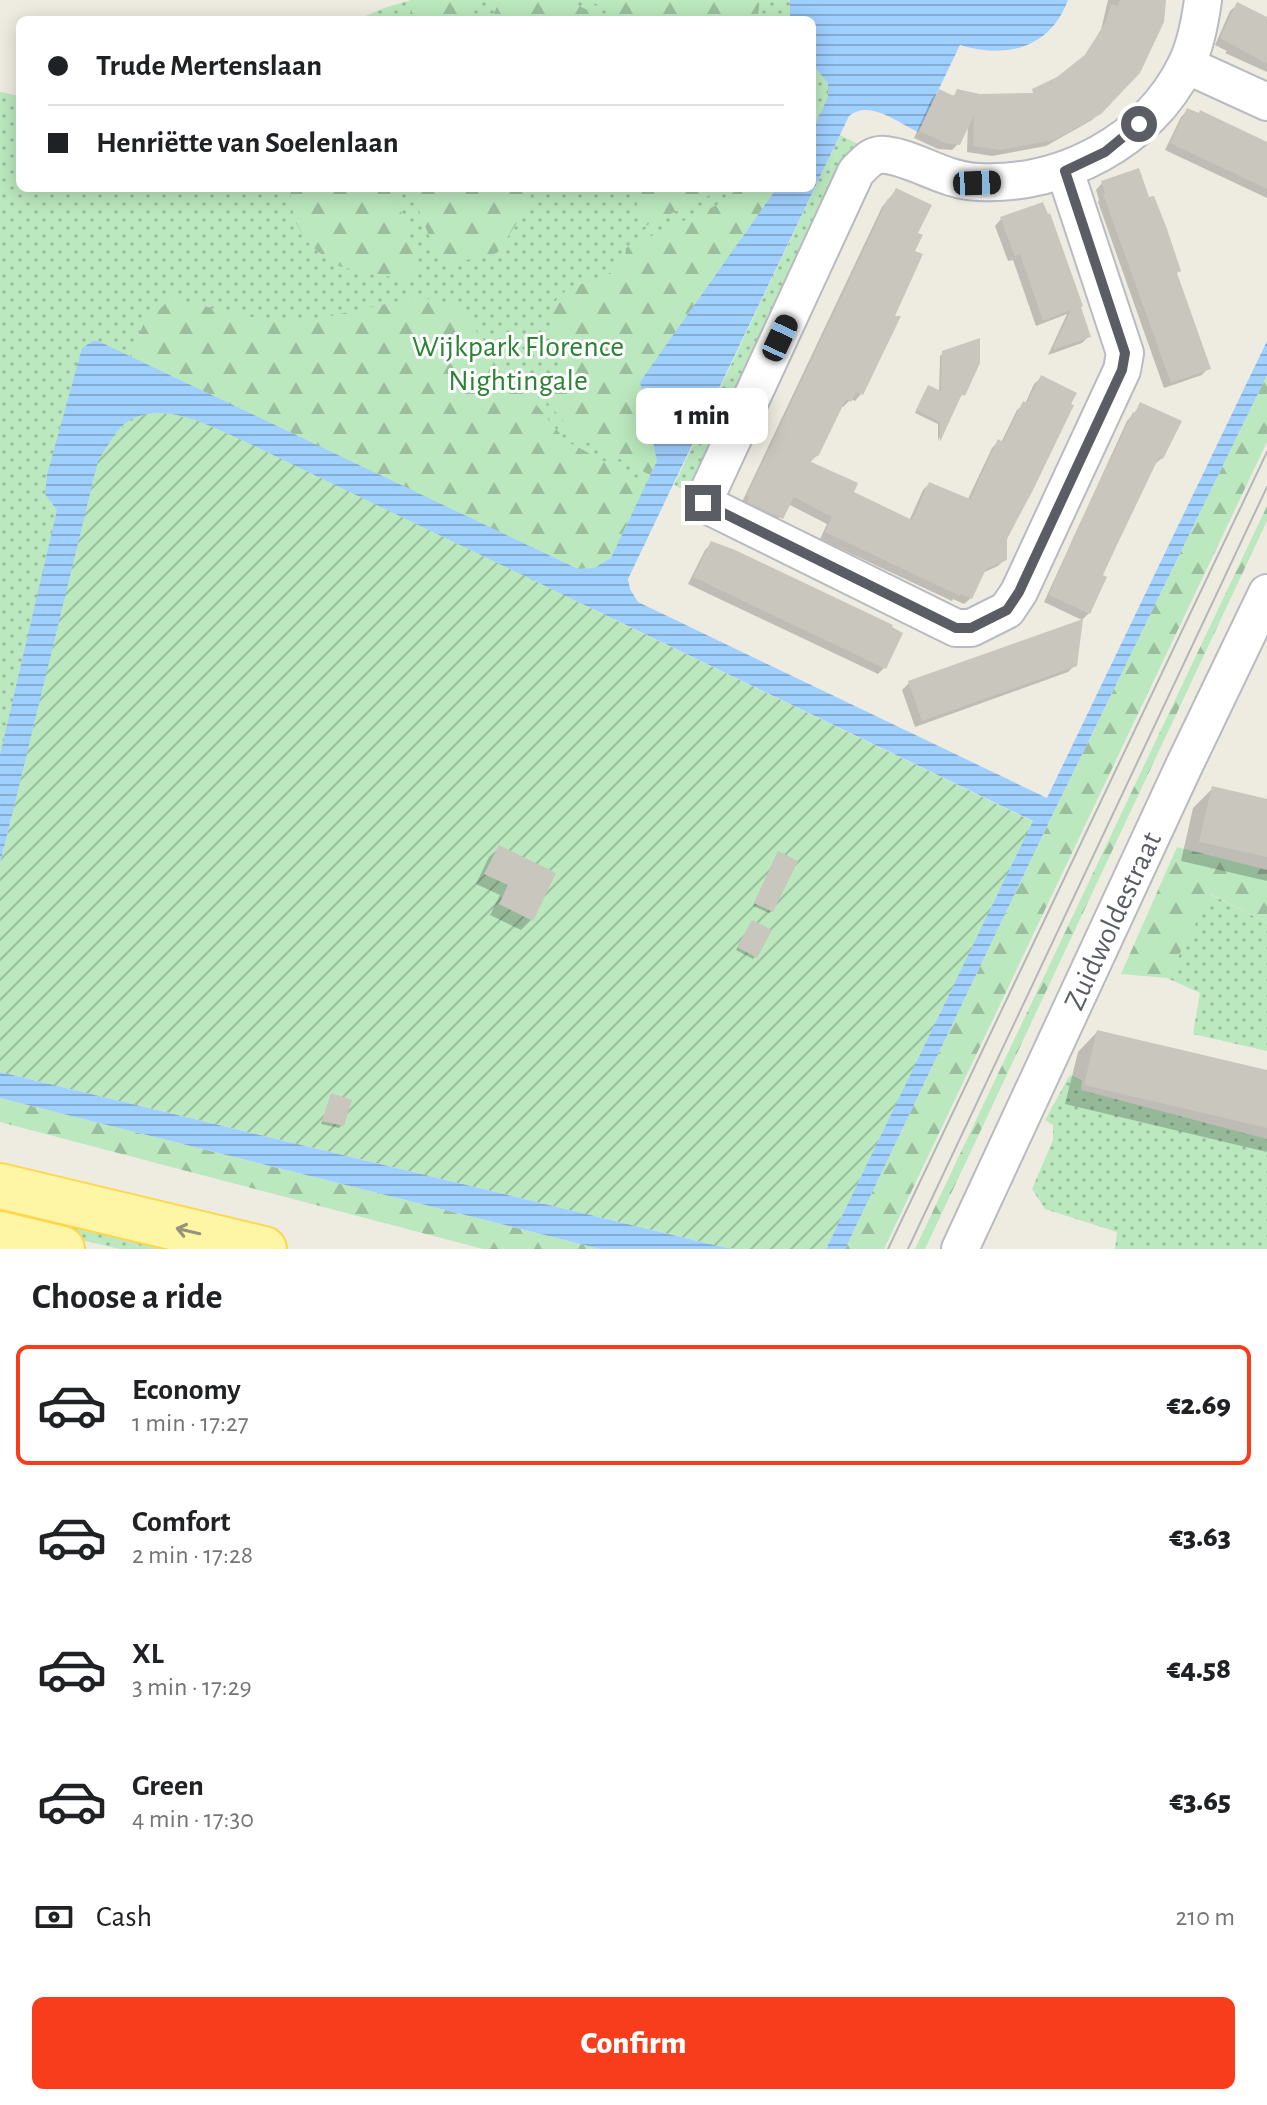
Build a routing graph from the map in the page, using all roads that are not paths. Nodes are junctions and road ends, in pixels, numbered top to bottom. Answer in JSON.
{"nodes":[{"id":1,"x":1203,"y":0,"type":"edge"},
{"id":2,"x":1186,"y":65,"type":"junction"},
{"id":3,"x":1267,"y":102,"type":"edge"},
{"id":4,"x":1065,"y":171,"type":"junction"},
{"id":5,"x":1267,"y":593,"type":"edge"},
{"id":6,"x":0,"y":1186,"type":"edge"},
{"id":7,"x":0,"y":1234,"type":"edge"},
{"id":8,"x":62,"y":1249,"type":"edge"},
{"id":9,"x":264,"y":1249,"type":"edge"},
{"id":10,"x":960,"y":1249,"type":"edge"}],
"edges":[{"from":1,"to":2,"type":"street"},
{"from":2,"to":3,"type":"street"},
{"from":2,"to":4,"type":"street"},
{"from":4,"to":4,"type":"street"},
{"from":5,"to":10,"type":"street","name":"Zuidwoldestraat"},
{"from":9,"to":6,"type":"main road","one_way":true},
{"from":7,"to":8,"type":"main road"}]}
